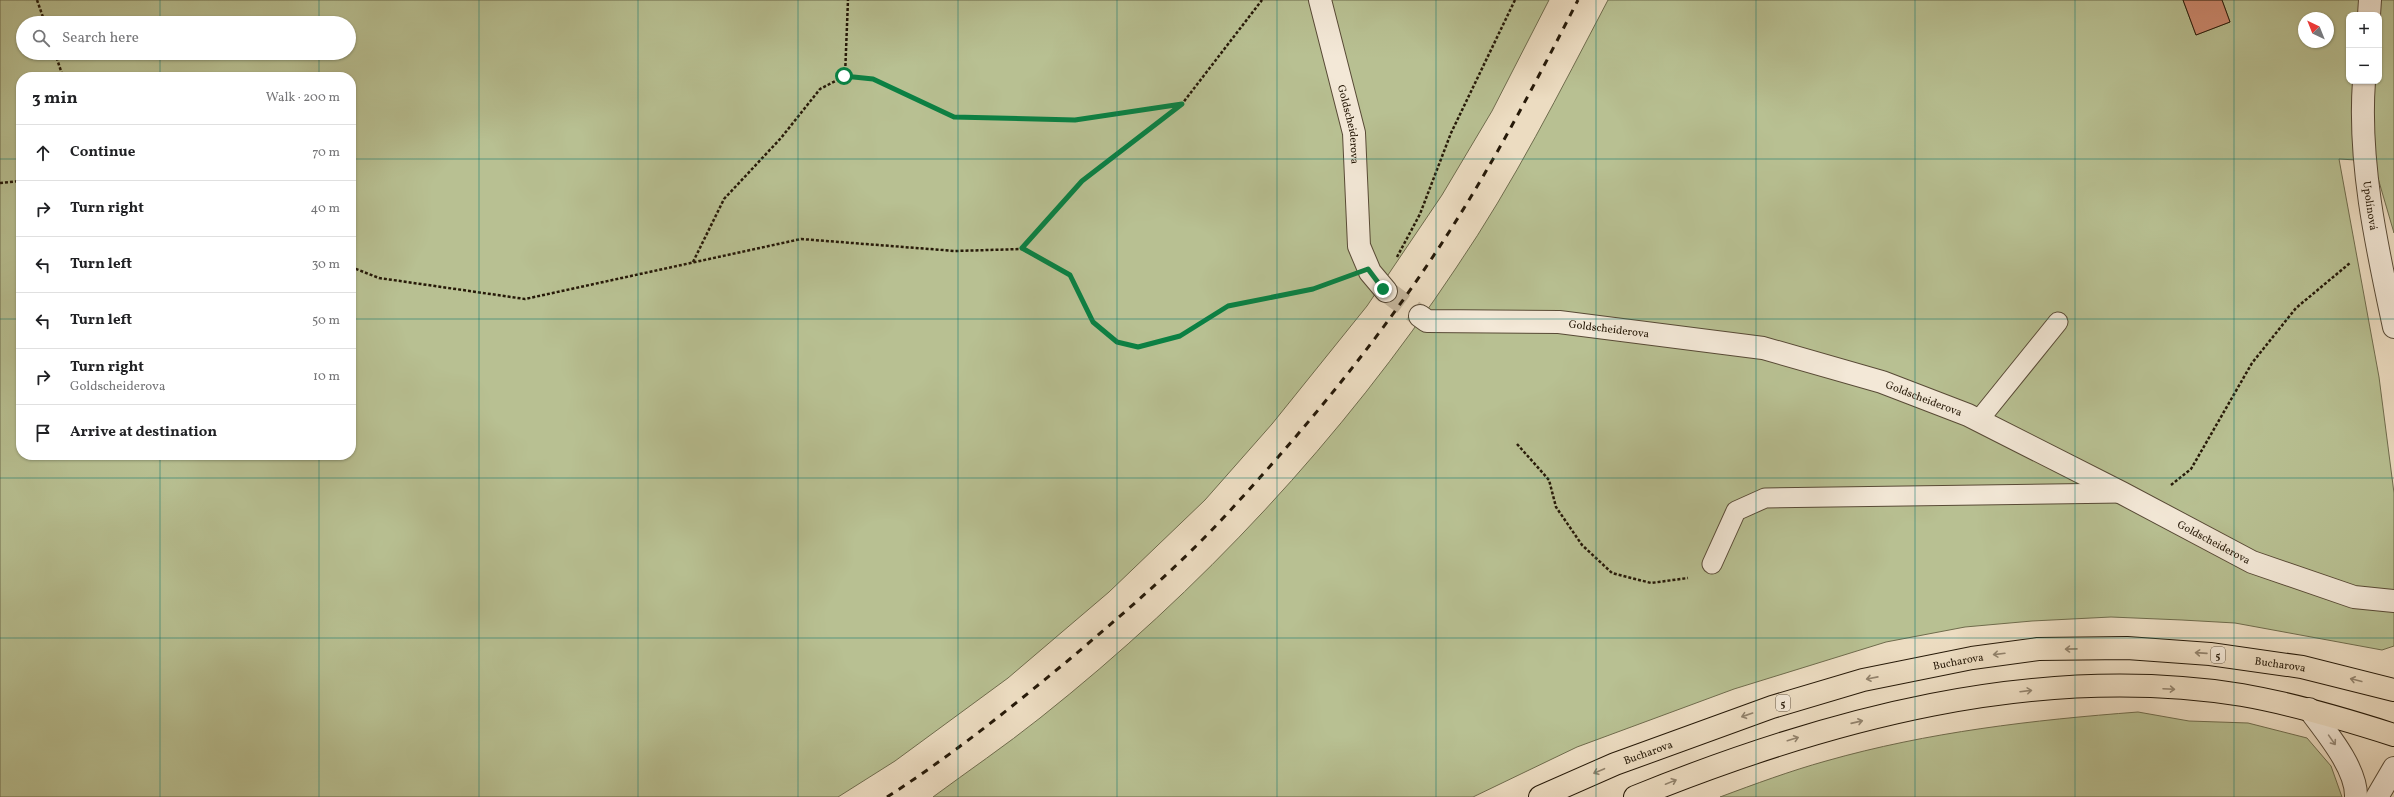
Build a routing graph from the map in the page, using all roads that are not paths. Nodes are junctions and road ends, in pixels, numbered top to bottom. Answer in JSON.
{"nodes":[{"id":1,"x":1320,"y":0,"type":"edge"},
{"id":2,"x":2370,"y":0,"type":"edge"},
{"id":3,"x":2368,"y":12,"type":"edge"},
{"id":4,"x":2364,"y":84,"type":"edge"},
{"id":5,"x":1385,"y":290,"type":"tunnel mouth"},
{"id":6,"x":1420,"y":316,"type":"tunnel mouth"},
{"id":7,"x":2058,"y":322,"type":"dead end"},
{"id":8,"x":2394,"y":328,"type":"edge"},
{"id":9,"x":1978,"y":421,"type":"junction"},
{"id":10,"x":2122,"y":493,"type":"junction"},
{"id":11,"x":1712,"y":564,"type":"road end"},
{"id":12,"x":2394,"y":601,"type":"edge"},
{"id":13,"x":2394,"y":690,"type":"edge"},
{"id":14,"x":2309,"y":709,"type":"junction"},
{"id":15,"x":2394,"y":735,"type":"edge"},
{"id":16,"x":2394,"y":768,"type":"edge"},
{"id":17,"x":1540,"y":797,"type":"edge"},
{"id":18,"x":1635,"y":797,"type":"edge"},
{"id":19,"x":2356,"y":797,"type":"edge"},
{"id":20,"x":2376,"y":797,"type":"edge"}],
"edges":[{"from":1,"to":5,"type":"street","name":"Goldscheiderova"},
{"from":2,"to":3,"type":"street"},
{"from":4,"to":8,"type":"street","name":"Upolínová"},
{"from":6,"to":9,"type":"street","name":"Goldscheiderova"},
{"from":7,"to":9,"type":"lane"},
{"from":9,"to":10,"type":"street","name":"Goldscheiderova"},
{"from":10,"to":11,"type":"lane"},
{"from":10,"to":12,"type":"street","name":"Goldscheiderova"},
{"from":13,"to":17,"type":"main road","name":"Bucharova","number":"5","one_way":true},
{"from":14,"to":15,"type":"main road"},
{"from":18,"to":14,"type":"main road","one_way":true},
{"from":14,"to":19,"type":"street","one_way":true},
{"from":16,"to":20,"type":"street"}]}
